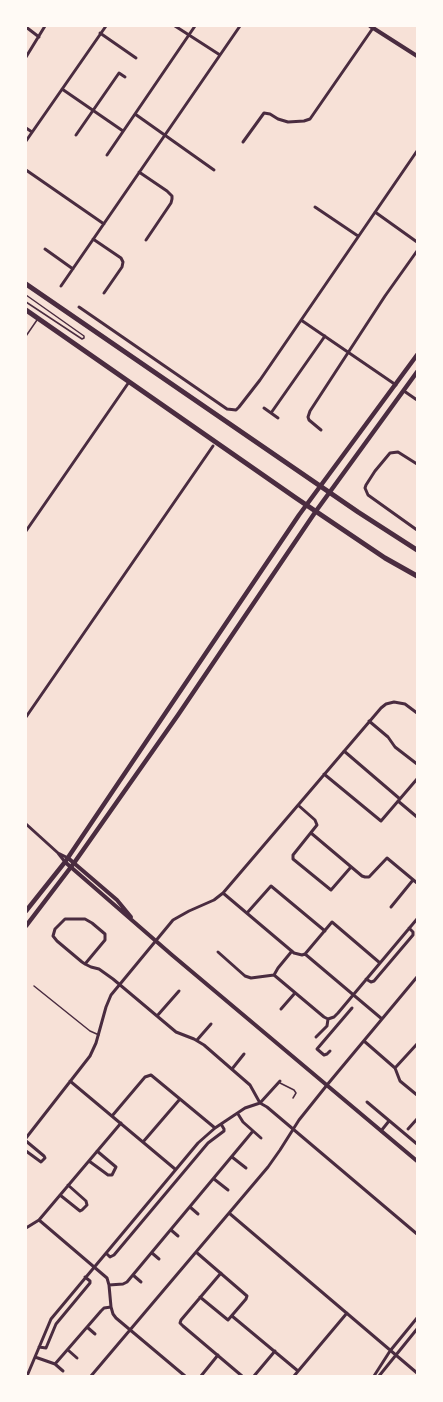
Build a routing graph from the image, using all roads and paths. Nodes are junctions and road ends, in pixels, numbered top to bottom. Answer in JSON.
{"nodes":[{"id":1,"x":45,"y":26,"type":"edge"},
{"id":2,"x":106,"y":26,"type":"edge"},
{"id":3,"x":176,"y":26,"type":"edge"},
{"id":4,"x":195,"y":26,"type":"edge"},
{"id":5,"x":240,"y":26,"type":"edge"},
{"id":6,"x":372,"y":27,"type":"edge"},
{"id":7,"x":26,"y":28,"type":"edge"},
{"id":8,"x":100,"y":33,"type":"junction"},
{"id":9,"x":189,"y":35,"type":"junction"},
{"id":10,"x":39,"y":37,"type":"junction"},
{"id":11,"x":220,"y":55,"type":"junction"},
{"id":12,"x":417,"y":56,"type":"edge"},
{"id":13,"x":26,"y":57,"type":"edge"},
{"id":14,"x":136,"y":58,"type":"dead end"},
{"id":15,"x":125,"y":77,"type":"dead end"},
{"id":16,"x":62,"y":89,"type":"junction"},
{"id":17,"x":93,"y":110,"type":"junction"},
{"id":18,"x":135,"y":114,"type":"junction"},
{"id":19,"x":26,"y":128,"type":"edge"},
{"id":20,"x":123,"y":131,"type":"junction"},
{"id":21,"x":32,"y":132,"type":"junction"},
{"id":22,"x":165,"y":134,"type":"junction"},
{"id":23,"x":76,"y":135,"type":"dead end"},
{"id":24,"x":26,"y":141,"type":"edge"},
{"id":25,"x":243,"y":142,"type":"dead end"},
{"id":26,"x":417,"y":151,"type":"edge"},
{"id":27,"x":107,"y":155,"type":"dead end"},
{"id":28,"x":26,"y":170,"type":"edge"},
{"id":29,"x":214,"y":170,"type":"dead end"},
{"id":30,"x":139,"y":172,"type":"junction"},
{"id":31,"x":315,"y":207,"type":"dead end"},
{"id":32,"x":375,"y":212,"type":"junction"},
{"id":33,"x":104,"y":224,"type":"junction"},
{"id":34,"x":358,"y":236,"type":"junction"},
{"id":35,"x":94,"y":239,"type":"junction"},
{"id":36,"x":146,"y":240,"type":"dead end"},
{"id":37,"x":417,"y":242,"type":"edge"},
{"id":38,"x":45,"y":249,"type":"dead end"},
{"id":39,"x":417,"y":251,"type":"edge"},
{"id":40,"x":73,"y":269,"type":"junction"},
{"id":41,"x":26,"y":284,"type":"edge"},
{"id":42,"x":60,"y":286,"type":"dead end"},
{"id":43,"x":104,"y":293,"type":"dead end"},
{"id":44,"x":26,"y":295,"type":"edge"},
{"id":45,"x":26,"y":302,"type":"edge"},
{"id":46,"x":79,"y":307,"type":"dead end"},
{"id":47,"x":26,"y":310,"type":"edge"},
{"id":48,"x":38,"y":319,"type":"junction"},
{"id":49,"x":301,"y":320,"type":"junction"},
{"id":50,"x":26,"y":336,"type":"edge"},
{"id":51,"x":325,"y":336,"type":"junction"},
{"id":52,"x":349,"y":352,"type":"junction"},
{"id":53,"x":417,"y":355,"type":"edge"},
{"id":54,"x":417,"y":372,"type":"edge"},
{"id":55,"x":129,"y":382,"type":"junction"},
{"id":56,"x":396,"y":385,"type":"junction"},
{"id":57,"x":404,"y":391,"type":"junction"},
{"id":58,"x":417,"y":400,"type":"edge"},
{"id":59,"x":264,"y":408,"type":"dead end"},
{"id":60,"x":271,"y":413,"type":"junction"},
{"id":61,"x":278,"y":418,"type":"dead end"},
{"id":62,"x":321,"y":430,"type":"dead end"},
{"id":63,"x":213,"y":446,"type":"dead end"},
{"id":64,"x":417,"y":464,"type":"edge"},
{"id":65,"x":321,"y":486,"type":"junction"},
{"id":66,"x":329,"y":492,"type":"junction"},
{"id":67,"x":307,"y":505,"type":"junction"},
{"id":68,"x":316,"y":511,"type":"junction"},
{"id":69,"x":417,"y":530,"type":"edge"},
{"id":70,"x":26,"y":531,"type":"edge"},
{"id":71,"x":417,"y":550,"type":"edge"},
{"id":72,"x":417,"y":576,"type":"edge"},
{"id":73,"x":417,"y":712,"type":"edge"},
{"id":74,"x":26,"y":717,"type":"edge"},
{"id":75,"x":369,"y":721,"type":"junction"},
{"id":76,"x":344,"y":751,"type":"junction"},
{"id":77,"x":417,"y":764,"type":"edge"},
{"id":78,"x":324,"y":774,"type":"junction"},
{"id":79,"x":417,"y":779,"type":"edge"},
{"id":80,"x":399,"y":800,"type":"junction"},
{"id":81,"x":298,"y":805,"type":"junction"},
{"id":82,"x":417,"y":817,"type":"edge"},
{"id":83,"x":26,"y":824,"type":"edge"},
{"id":84,"x":311,"y":833,"type":"junction"},
{"id":85,"x":66,"y":860,"type":"junction"},
{"id":86,"x":73,"y":865,"type":"junction"},
{"id":87,"x":351,"y":867,"type":"junction"},
{"id":88,"x":413,"y":880,"type":"junction"},
{"id":89,"x":417,"y":883,"type":"edge"},
{"id":90,"x":223,"y":893,"type":"junction"},
{"id":91,"x":391,"y":907,"type":"dead end"},
{"id":92,"x":26,"y":911,"type":"edge"},
{"id":93,"x":247,"y":913,"type":"junction"},
{"id":94,"x":417,"y":919,"type":"edge"},
{"id":95,"x":26,"y":926,"type":"edge"},
{"id":96,"x":409,"y":928,"type":"junction"},
{"id":97,"x":325,"y":931,"type":"junction"},
{"id":98,"x":156,"y":941,"type":"junction"},
{"id":99,"x":292,"y":951,"type":"junction"},
{"id":100,"x":218,"y":952,"type":"dead end"},
{"id":101,"x":305,"y":954,"type":"junction"},
{"id":102,"x":380,"y":963,"type":"junction"},
{"id":103,"x":85,"y":964,"type":"junction"},
{"id":104,"x":274,"y":975,"type":"junction"},
{"id":105,"x":417,"y":977,"type":"edge"},
{"id":106,"x":366,"y":980,"type":"junction"},
{"id":107,"x":119,"y":985,"type":"junction"},
{"id":108,"x":34,"y":986,"type":"dead end"},
{"id":109,"x":179,"y":991,"type":"dead end"},
{"id":110,"x":295,"y":993,"type":"junction"},
{"id":111,"x":353,"y":995,"type":"junction"},
{"id":112,"x":352,"y":1008,"type":"dead end"},
{"id":113,"x":281,"y":1009,"type":"dead end"},
{"id":114,"x":338,"y":1013,"type":"junction"},
{"id":115,"x":157,"y":1016,"type":"junction"},
{"id":116,"x":343,"y":1017,"type":"junction"},
{"id":117,"x":328,"y":1019,"type":"junction"},
{"id":118,"x":382,"y":1019,"type":"junction"},
{"id":119,"x":211,"y":1024,"type":"dead end"},
{"id":120,"x":98,"y":1035,"type":"junction"},
{"id":121,"x":316,"y":1037,"type":"dead end"},
{"id":122,"x":198,"y":1040,"type":"junction"},
{"id":123,"x":364,"y":1041,"type":"junction"},
{"id":124,"x":417,"y":1044,"type":"edge"},
{"id":125,"x":330,"y":1051,"type":"dead end"},
{"id":126,"x":244,"y":1054,"type":"dead end"},
{"id":127,"x":395,"y":1068,"type":"junction"},
{"id":128,"x":232,"y":1069,"type":"junction"},
{"id":129,"x":70,"y":1081,"type":"junction"},
{"id":130,"x":279,"y":1082,"type":"joint"},
{"id":131,"x":327,"y":1085,"type":"junction"},
{"id":132,"x":417,"y":1095,"type":"edge"},
{"id":133,"x":293,"y":1098,"type":"dead end"},
{"id":134,"x":180,"y":1099,"type":"junction"},
{"id":135,"x":260,"y":1102,"type":"junction"},
{"id":136,"x":367,"y":1102,"type":"dead end"},
{"id":137,"x":238,"y":1114,"type":"junction"},
{"id":138,"x":112,"y":1116,"type":"junction"},
{"id":139,"x":417,"y":1119,"type":"edge"},
{"id":140,"x":389,"y":1121,"type":"junction"},
{"id":141,"x":121,"y":1123,"type":"junction"},
{"id":142,"x":221,"y":1124,"type":"junction"},
{"id":143,"x":215,"y":1128,"type":"junction"},
{"id":144,"x":293,"y":1129,"type":"junction"},
{"id":145,"x":408,"y":1130,"type":"dead end"},
{"id":146,"x":253,"y":1131,"type":"junction"},
{"id":147,"x":381,"y":1131,"type":"junction"},
{"id":148,"x":26,"y":1138,"type":"edge"},
{"id":149,"x":261,"y":1138,"type":"dead end"},
{"id":150,"x":26,"y":1142,"type":"edge"},
{"id":151,"x":144,"y":1142,"type":"junction"},
{"id":152,"x":417,"y":1144,"type":"edge"},
{"id":153,"x":26,"y":1151,"type":"edge"},
{"id":154,"x":97,"y":1151,"type":"junction"},
{"id":155,"x":232,"y":1157,"type":"junction"},
{"id":156,"x":89,"y":1161,"type":"junction"},
{"id":157,"x":417,"y":1161,"type":"edge"},
{"id":158,"x":246,"y":1168,"type":"dead end"},
{"id":159,"x":175,"y":1169,"type":"junction"},
{"id":160,"x":214,"y":1179,"type":"junction"},
{"id":161,"x":68,"y":1185,"type":"junction"},
{"id":162,"x":228,"y":1190,"type":"dead end"},
{"id":163,"x":60,"y":1195,"type":"junction"},
{"id":164,"x":190,"y":1207,"type":"junction"},
{"id":165,"x":229,"y":1213,"type":"junction"},
{"id":166,"x":198,"y":1214,"type":"dead end"},
{"id":167,"x":39,"y":1220,"type":"junction"},
{"id":168,"x":26,"y":1228,"type":"edge"},
{"id":169,"x":171,"y":1230,"type":"junction"},
{"id":170,"x":417,"y":1234,"type":"edge"},
{"id":171,"x":178,"y":1236,"type":"dead end"},
{"id":172,"x":196,"y":1252,"type":"junction"},
{"id":173,"x":152,"y":1253,"type":"junction"},
{"id":174,"x":106,"y":1254,"type":"junction"},
{"id":175,"x":159,"y":1259,"type":"dead end"},
{"id":176,"x":94,"y":1267,"type":"junction"},
{"id":177,"x":220,"y":1273,"type":"junction"},
{"id":178,"x":133,"y":1275,"type":"junction"},
{"id":179,"x":85,"y":1277,"type":"junction"},
{"id":180,"x":141,"y":1282,"type":"dead end"},
{"id":181,"x":109,"y":1285,"type":"junction"},
{"id":182,"x":200,"y":1297,"type":"junction"},
{"id":183,"x":111,"y":1307,"type":"junction"},
{"id":184,"x":347,"y":1313,"type":"junction"},
{"id":185,"x":232,"y":1316,"type":"junction"},
{"id":186,"x":417,"y":1318,"type":"edge"},
{"id":187,"x":87,"y":1327,"type":"junction"},
{"id":188,"x":417,"y":1329,"type":"edge"},
{"id":189,"x":130,"y":1330,"type":"junction"},
{"id":190,"x":94,"y":1334,"type":"dead end"},
{"id":191,"x":39,"y":1347,"type":"junction"},
{"id":192,"x":68,"y":1350,"type":"junction"},
{"id":193,"x":275,"y":1351,"type":"junction"},
{"id":194,"x":390,"y":1351,"type":"junction"},
{"id":195,"x":218,"y":1355,"type":"junction"},
{"id":196,"x":396,"y":1355,"type":"junction"},
{"id":197,"x":35,"y":1357,"type":"junction"},
{"id":198,"x":77,"y":1358,"type":"dead end"},
{"id":199,"x":55,"y":1364,"type":"junction"},
{"id":200,"x":63,"y":1371,"type":"dead end"},
{"id":201,"x":298,"y":1371,"type":"junction"},
{"id":202,"x":417,"y":1373,"type":"edge"},
{"id":203,"x":27,"y":1375,"type":"edge"},
{"id":204,"x":32,"y":1376,"type":"edge"},
{"id":205,"x":91,"y":1376,"type":"edge"},
{"id":206,"x":185,"y":1376,"type":"edge"},
{"id":207,"x":201,"y":1376,"type":"edge"},
{"id":208,"x":242,"y":1376,"type":"edge"},
{"id":209,"x":254,"y":1376,"type":"edge"},
{"id":210,"x":294,"y":1376,"type":"edge"},
{"id":211,"x":374,"y":1376,"type":"edge"},
{"id":212,"x":379,"y":1376,"type":"edge"}],
"edges":[{"from":1,"to":10,"type":"street"},
{"from":2,"to":8,"type":"street"},
{"from":3,"to":9,"type":"street"},
{"from":4,"to":9,"type":"street"},
{"from":5,"to":11,"type":"street"},
{"from":6,"to":12,"type":"street"},
{"from":6,"to":25,"type":"street"},
{"from":7,"to":10,"type":"street"},
{"from":8,"to":14,"type":"street"},
{"from":8,"to":16,"type":"street"},
{"from":9,"to":11,"type":"street"},
{"from":9,"to":18,"type":"street"},
{"from":10,"to":13,"type":"street"},
{"from":11,"to":22,"type":"street"},
{"from":15,"to":17,"type":"street"},
{"from":16,"to":17,"type":"street"},
{"from":16,"to":21,"type":"street"},
{"from":17,"to":20,"type":"street"},
{"from":17,"to":23,"type":"street"},
{"from":18,"to":20,"type":"street"},
{"from":18,"to":22,"type":"street"},
{"from":19,"to":21,"type":"street"},
{"from":20,"to":27,"type":"street"},
{"from":21,"to":24,"type":"street"},
{"from":22,"to":29,"type":"street"},
{"from":22,"to":30,"type":"street"},
{"from":26,"to":32,"type":"street"},
{"from":28,"to":33,"type":"street"},
{"from":30,"to":33,"type":"street"},
{"from":30,"to":36,"type":"street"},
{"from":31,"to":34,"type":"street"},
{"from":32,"to":34,"type":"street"},
{"from":32,"to":37,"type":"street"},
{"from":33,"to":35,"type":"street"},
{"from":34,"to":49,"type":"street"},
{"from":35,"to":40,"type":"street"},
{"from":35,"to":43,"type":"street"},
{"from":38,"to":40,"type":"street"},
{"from":39,"to":52,"type":"street"},
{"from":40,"to":42,"type":"street"},
{"from":41,"to":65,"type":"main road"},
{"from":44,"to":45,"type":"lane"},
{"from":46,"to":49,"type":"street"},
{"from":47,"to":48,"type":"main road"},
{"from":48,"to":50,"type":"lane"},
{"from":48,"to":55,"type":"main road"},
{"from":49,"to":51,"type":"street"},
{"from":51,"to":52,"type":"street"},
{"from":51,"to":60,"type":"street"},
{"from":52,"to":56,"type":"street"},
{"from":52,"to":62,"type":"street"},
{"from":53,"to":56,"type":"main road"},
{"from":54,"to":57,"type":"main road"},
{"from":55,"to":67,"type":"main road"},
{"from":55,"to":70,"type":"street"},
{"from":56,"to":65,"type":"main road"},
{"from":57,"to":58,"type":"street"},
{"from":57,"to":66,"type":"main road"},
{"from":59,"to":60,"type":"street"},
{"from":60,"to":61,"type":"street"},
{"from":63,"to":74,"type":"street"},
{"from":64,"to":69,"type":"street"},
{"from":65,"to":66,"type":"main road"},
{"from":65,"to":67,"type":"main road"},
{"from":66,"to":68,"type":"main road"},
{"from":66,"to":71,"type":"main road"},
{"from":67,"to":68,"type":"main road"},
{"from":67,"to":85,"type":"main road"},
{"from":68,"to":72,"type":"main road"},
{"from":68,"to":86,"type":"main road"},
{"from":73,"to":75,"type":"street"},
{"from":75,"to":76,"type":"street"},
{"from":75,"to":77,"type":"street"},
{"from":76,"to":78,"type":"street"},
{"from":76,"to":80,"type":"street"},
{"from":78,"to":80,"type":"street"},
{"from":78,"to":81,"type":"street"},
{"from":79,"to":80,"type":"street"},
{"from":80,"to":82,"type":"street"},
{"from":81,"to":84,"type":"street"},
{"from":81,"to":90,"type":"street"},
{"from":83,"to":85,"type":"street"},
{"from":84,"to":87,"type":"street"},
{"from":84,"to":87,"type":"street"},
{"from":85,"to":86,"type":"street"},
{"from":85,"to":92,"type":"main road"},
{"from":86,"to":95,"type":"main road"},
{"from":86,"to":98,"type":"street"},
{"from":87,"to":88,"type":"street"},
{"from":88,"to":89,"type":"street"},
{"from":88,"to":91,"type":"street"},
{"from":90,"to":93,"type":"street"},
{"from":90,"to":98,"type":"street"},
{"from":93,"to":97,"type":"street"},
{"from":93,"to":99,"type":"street"},
{"from":94,"to":96,"type":"street"},
{"from":96,"to":102,"type":"street"},
{"from":96,"to":106,"type":"street"},
{"from":97,"to":101,"type":"street"},
{"from":97,"to":102,"type":"street"},
{"from":98,"to":107,"type":"street"},
{"from":98,"to":131,"type":"street"},
{"from":99,"to":101,"type":"street"},
{"from":99,"to":104,"type":"street"},
{"from":100,"to":104,"type":"street"},
{"from":101,"to":111,"type":"street"},
{"from":102,"to":106,"type":"street"},
{"from":103,"to":103,"type":"street"},
{"from":103,"to":107,"type":"street"},
{"from":104,"to":110,"type":"street"},
{"from":105,"to":118,"type":"street"},
{"from":106,"to":111,"type":"street"},
{"from":107,"to":115,"type":"street"},
{"from":107,"to":120,"type":"street"},
{"from":108,"to":120,"type":"lane"},
{"from":109,"to":115,"type":"street"},
{"from":110,"to":113,"type":"street"},
{"from":110,"to":117,"type":"street"},
{"from":111,"to":114,"type":"street"},
{"from":111,"to":118,"type":"street"},
{"from":112,"to":116,"type":"street"},
{"from":114,"to":116,"type":"street"},
{"from":114,"to":117,"type":"street"},
{"from":115,"to":122,"type":"street"},
{"from":116,"to":125,"type":"street"},
{"from":117,"to":121,"type":"street"},
{"from":118,"to":123,"type":"street"},
{"from":119,"to":122,"type":"street"},
{"from":120,"to":129,"type":"street"},
{"from":122,"to":128,"type":"street"},
{"from":123,"to":127,"type":"street"},
{"from":123,"to":131,"type":"street"},
{"from":124,"to":127,"type":"street"},
{"from":126,"to":128,"type":"street"},
{"from":127,"to":132,"type":"street"},
{"from":128,"to":135,"type":"street"},
{"from":129,"to":138,"type":"street"},
{"from":129,"to":148,"type":"street"},
{"from":130,"to":133,"type":"lane"},
{"from":130,"to":135,"type":"street"},
{"from":131,"to":144,"type":"street"},
{"from":131,"to":147,"type":"street"},
{"from":134,"to":138,"type":"street"},
{"from":134,"to":143,"type":"street"},
{"from":134,"to":151,"type":"street"},
{"from":135,"to":137,"type":"street"},
{"from":135,"to":144,"type":"street"},
{"from":136,"to":140,"type":"street"},
{"from":137,"to":142,"type":"street"},
{"from":137,"to":146,"type":"street"},
{"from":138,"to":141,"type":"street"},
{"from":139,"to":145,"type":"street"},
{"from":140,"to":147,"type":"street"},
{"from":140,"to":152,"type":"street"},
{"from":141,"to":151,"type":"street"},
{"from":141,"to":154,"type":"street"},
{"from":142,"to":143,"type":"street"},
{"from":142,"to":174,"type":"street"},
{"from":143,"to":159,"type":"street"},
{"from":144,"to":165,"type":"street"},
{"from":144,"to":170,"type":"street"},
{"from":146,"to":149,"type":"street"},
{"from":146,"to":155,"type":"street"},
{"from":147,"to":157,"type":"street"},
{"from":150,"to":153,"type":"street"},
{"from":151,"to":159,"type":"street"},
{"from":154,"to":156,"type":"street"},
{"from":154,"to":156,"type":"street"},
{"from":155,"to":158,"type":"street"},
{"from":155,"to":160,"type":"street"},
{"from":156,"to":161,"type":"street"},
{"from":159,"to":174,"type":"street"},
{"from":160,"to":162,"type":"street"},
{"from":160,"to":164,"type":"street"},
{"from":161,"to":163,"type":"street"},
{"from":161,"to":163,"type":"street"},
{"from":163,"to":167,"type":"street"},
{"from":164,"to":166,"type":"street"},
{"from":164,"to":169,"type":"street"},
{"from":165,"to":172,"type":"street"},
{"from":165,"to":184,"type":"street"},
{"from":167,"to":168,"type":"street"},
{"from":167,"to":176,"type":"street"},
{"from":169,"to":171,"type":"street"},
{"from":169,"to":173,"type":"street"},
{"from":172,"to":177,"type":"street"},
{"from":172,"to":189,"type":"street"},
{"from":173,"to":175,"type":"street"},
{"from":173,"to":178,"type":"street"},
{"from":174,"to":176,"type":"street"},
{"from":176,"to":179,"type":"street"},
{"from":176,"to":181,"type":"street"},
{"from":177,"to":182,"type":"street"},
{"from":177,"to":185,"type":"street"},
{"from":178,"to":180,"type":"street"},
{"from":178,"to":181,"type":"street"},
{"from":179,"to":191,"type":"street"},
{"from":179,"to":191,"type":"street"},
{"from":181,"to":183,"type":"street"},
{"from":182,"to":185,"type":"street"},
{"from":182,"to":195,"type":"street"},
{"from":183,"to":187,"type":"street"},
{"from":183,"to":189,"type":"street"},
{"from":184,"to":194,"type":"street"},
{"from":184,"to":201,"type":"street"},
{"from":185,"to":193,"type":"street"},
{"from":186,"to":194,"type":"street"},
{"from":187,"to":190,"type":"street"},
{"from":187,"to":192,"type":"street"},
{"from":188,"to":196,"type":"street"},
{"from":189,"to":205,"type":"street"},
{"from":189,"to":206,"type":"street"},
{"from":191,"to":197,"type":"street"},
{"from":192,"to":198,"type":"street"},
{"from":192,"to":199,"type":"street"},
{"from":193,"to":201,"type":"street"},
{"from":193,"to":209,"type":"street"},
{"from":194,"to":196,"type":"street"},
{"from":194,"to":211,"type":"street"},
{"from":195,"to":207,"type":"street"},
{"from":195,"to":208,"type":"street"},
{"from":196,"to":202,"type":"street"},
{"from":196,"to":212,"type":"street"},
{"from":197,"to":199,"type":"street"},
{"from":197,"to":203,"type":"street"},
{"from":199,"to":200,"type":"street"},
{"from":201,"to":210,"type":"street"},
{"from":203,"to":204,"type":"street"}]}
